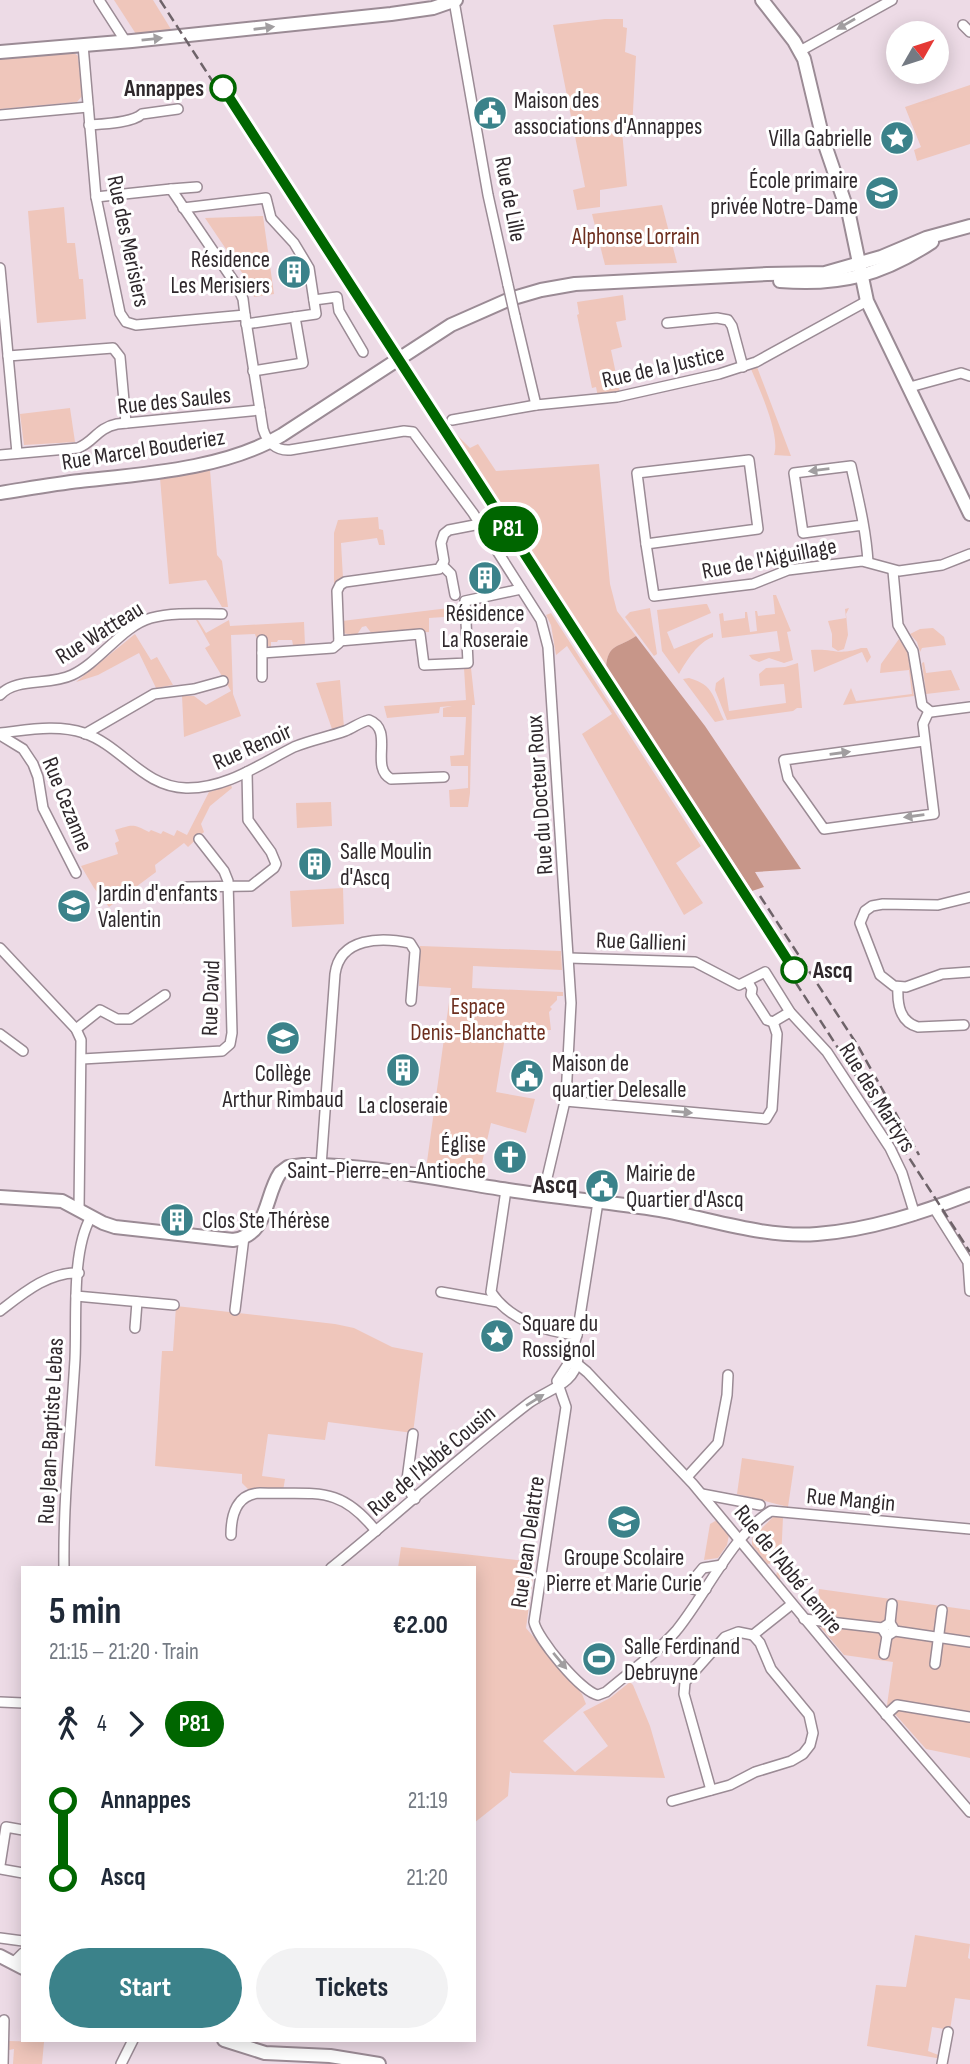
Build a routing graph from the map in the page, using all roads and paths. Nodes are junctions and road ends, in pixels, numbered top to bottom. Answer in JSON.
{"nodes":[{"id":1,"x":99,"y":0,"type":"edge"},
{"id":2,"x":455,"y":0,"type":"edge"},
{"id":3,"x":762,"y":0,"type":"edge"},
{"id":4,"x":892,"y":0,"type":"edge"},
{"id":5,"x":126,"y":42,"type":"junction"},
{"id":6,"x":0,"y":45,"type":"edge"},
{"id":7,"x":83,"y":45,"type":"junction"},
{"id":8,"x":0,"y":51,"type":"edge"},
{"id":9,"x":800,"y":51,"type":"junction"},
{"id":10,"x":88,"y":107,"type":"junction"},
{"id":11,"x":178,"y":108,"type":"dead end"},
{"id":12,"x":0,"y":115,"type":"edge"},
{"id":13,"x":89,"y":125,"type":"junction"},
{"id":14,"x":197,"y":187,"type":"dead end"},
{"id":15,"x":171,"y":189,"type":"junction"},
{"id":16,"x":96,"y":197,"type":"junction"},
{"id":17,"x":183,"y":208,"type":"junction"},
{"id":18,"x":970,"y":226,"type":"edge"},
{"id":19,"x":0,"y":268,"type":"edge"},
{"id":20,"x":861,"y":269,"type":"junction"},
{"id":21,"x":314,"y":300,"type":"junction"},
{"id":22,"x":867,"y":301,"type":"junction"},
{"id":23,"x":295,"y":317,"type":"junction"},
{"id":24,"x":246,"y":319,"type":"junction"},
{"id":25,"x":667,"y":323,"type":"dead end"},
{"id":26,"x":3,"y":346,"type":"edge"},
{"id":27,"x":363,"y":352,"type":"dead end"},
{"id":28,"x":8,"y":356,"type":"junction"},
{"id":29,"x":743,"y":367,"type":"junction"},
{"id":30,"x":253,"y":371,"type":"junction"},
{"id":31,"x":970,"y":376,"type":"edge"},
{"id":32,"x":909,"y":387,"type":"junction"},
{"id":33,"x":536,"y":405,"type":"junction"},
{"id":34,"x":260,"y":410,"type":"junction"},
{"id":35,"x":452,"y":420,"type":"dead end"},
{"id":36,"x":126,"y":423,"type":"junction"},
{"id":37,"x":270,"y":442,"type":"junction"},
{"id":38,"x":17,"y":453,"type":"junction"},
{"id":39,"x":0,"y":455,"type":"edge"},
{"id":40,"x":0,"y":493,"type":"edge"},
{"id":41,"x":969,"y":511,"type":"edge"},
{"id":42,"x":480,"y":524,"type":"junction"},
{"id":43,"x":863,"y":525,"type":"junction"},
{"id":44,"x":646,"y":544,"type":"junction"},
{"id":45,"x":970,"y":554,"type":"edge"},
{"id":46,"x":868,"y":562,"type":"junction"},
{"id":47,"x":443,"y":566,"type":"junction"},
{"id":48,"x":893,"y":571,"type":"junction"},
{"id":49,"x":521,"y":589,"type":"junction"},
{"id":50,"x":454,"y":596,"type":"dead end"},
{"id":51,"x":222,"y":614,"type":"dead end"},
{"id":52,"x":262,"y":640,"type":"dead end"},
{"id":53,"x":339,"y":641,"type":"junction"},
{"id":54,"x":262,"y":653,"type":"junction"},
{"id":55,"x":262,"y":677,"type":"dead end"},
{"id":56,"x":223,"y":681,"type":"dead end"},
{"id":57,"x":0,"y":695,"type":"edge"},
{"id":58,"x":970,"y":707,"type":"edge"},
{"id":59,"x":929,"y":711,"type":"junction"},
{"id":60,"x":24,"y":731,"type":"junction"},
{"id":61,"x":0,"y":734,"type":"edge"},
{"id":62,"x":85,"y":734,"type":"junction"},
{"id":63,"x":925,"y":741,"type":"junction"},
{"id":64,"x":23,"y":749,"type":"junction"},
{"id":65,"x":247,"y":772,"type":"junction"},
{"id":66,"x":444,"y":777,"type":"dead end"},
{"id":67,"x":199,"y":839,"type":"dead end"},
{"id":68,"x":76,"y":873,"type":"dead end"},
{"id":69,"x":186,"y":887,"type":"dead end"},
{"id":70,"x":229,"y":887,"type":"junction"},
{"id":71,"x":970,"y":897,"type":"edge"},
{"id":72,"x":0,"y":948,"type":"edge"},
{"id":73,"x":569,"y":958,"type":"junction"},
{"id":74,"x":970,"y":972,"type":"edge"},
{"id":75,"x":748,"y":982,"type":"junction"},
{"id":76,"x":898,"y":988,"type":"junction"},
{"id":77,"x":164,"y":995,"type":"dead end"},
{"id":78,"x":411,"y":1001,"type":"dead end"},
{"id":79,"x":790,"y":1012,"type":"junction"},
{"id":80,"x":773,"y":1022,"type":"junction"},
{"id":81,"x":964,"y":1026,"type":"dead end"},
{"id":82,"x":76,"y":1029,"type":"junction"},
{"id":83,"x":0,"y":1034,"type":"edge"},
{"id":84,"x":23,"y":1051,"type":"dead end"},
{"id":85,"x":82,"y":1059,"type":"junction"},
{"id":86,"x":565,"y":1101,"type":"junction"},
{"id":87,"x":321,"y":1166,"type":"junction"},
{"id":88,"x":506,"y":1190,"type":"junction"},
{"id":89,"x":970,"y":1194,"type":"edge"},
{"id":90,"x":543,"y":1195,"type":"junction"},
{"id":91,"x":0,"y":1197,"type":"edge"},
{"id":92,"x":598,"y":1202,"type":"junction"},
{"id":93,"x":934,"y":1208,"type":"junction"},
{"id":94,"x":79,"y":1209,"type":"junction"},
{"id":95,"x":915,"y":1214,"type":"junction"},
{"id":96,"x":91,"y":1217,"type":"junction"},
{"id":97,"x":244,"y":1237,"type":"junction"},
{"id":98,"x":79,"y":1273,"type":"junction"},
{"id":99,"x":970,"y":1291,"type":"edge"},
{"id":100,"x":440,"y":1292,"type":"dead end"},
{"id":101,"x":76,"y":1296,"type":"junction"},
{"id":102,"x":137,"y":1302,"type":"junction"},
{"id":103,"x":498,"y":1302,"type":"junction"},
{"id":104,"x":174,"y":1305,"type":"dead end"},
{"id":105,"x":235,"y":1310,"type":"dead end"},
{"id":106,"x":0,"y":1311,"type":"edge"},
{"id":107,"x":135,"y":1328,"type":"dead end"},
{"id":108,"x":573,"y":1335,"type":"junction"},
{"id":109,"x":574,"y":1360,"type":"junction"},
{"id":110,"x":728,"y":1375,"type":"dead end"},
{"id":111,"x":558,"y":1386,"type":"junction"},
{"id":112,"x":413,"y":1434,"type":"dead end"},
{"id":113,"x":687,"y":1477,"type":"junction"},
{"id":114,"x":702,"y":1494,"type":"junction"},
{"id":115,"x":415,"y":1499,"type":"junction"},
{"id":116,"x":760,"y":1505,"type":"dead end"},
{"id":117,"x":970,"y":1529,"type":"edge"},
{"id":118,"x":376,"y":1531,"type":"junction"},
{"id":119,"x":231,"y":1535,"type":"dead end"},
{"id":120,"x":740,"y":1540,"type":"junction"},
{"id":121,"x":722,"y":1565,"type":"junction"},
{"id":122,"x":64,"y":1566,"type":"edge"},
{"id":123,"x":333,"y":1566,"type":"edge"},
{"id":124,"x":706,"y":1589,"type":"junction"},
{"id":125,"x":792,"y":1604,"type":"junction"},
{"id":126,"x":892,"y":1604,"type":"dead end"},
{"id":127,"x":942,"y":1610,"type":"dead end"},
{"id":128,"x":804,"y":1619,"type":"junction"},
{"id":129,"x":888,"y":1629,"type":"junction"},
{"id":130,"x":753,"y":1635,"type":"junction"},
{"id":131,"x":938,"y":1637,"type":"junction"},
{"id":132,"x":970,"y":1642,"type":"edge"},
{"id":133,"x":884,"y":1654,"type":"dead end"},
{"id":134,"x":935,"y":1664,"type":"dead end"},
{"id":135,"x":0,"y":1702,"type":"edge"},
{"id":136,"x":21,"y":1703,"type":"edge"},
{"id":137,"x":886,"y":1715,"type":"junction"},
{"id":138,"x":970,"y":1717,"type":"edge"},
{"id":139,"x":711,"y":1790,"type":"junction"},
{"id":140,"x":672,"y":1801,"type":"dead end"},
{"id":141,"x":970,"y":1812,"type":"edge"},
{"id":142,"x":21,"y":1830,"type":"edge"},
{"id":143,"x":2,"y":1840,"type":"edge"},
{"id":144,"x":0,"y":1867,"type":"edge"},
{"id":145,"x":21,"y":1872,"type":"edge"},
{"id":146,"x":0,"y":1938,"type":"edge"},
{"id":147,"x":21,"y":1941,"type":"edge"},
{"id":148,"x":0,"y":1956,"type":"edge"},
{"id":149,"x":18,"y":1965,"type":"edge"},
{"id":150,"x":4,"y":2020,"type":"dead end"},
{"id":151,"x":948,"y":2032,"type":"dead end"},
{"id":152,"x":132,"y":2042,"type":"edge"},
{"id":153,"x":231,"y":2042,"type":"edge"},
{"id":154,"x":3,"y":2064,"type":"edge"},
{"id":155,"x":121,"y":2064,"type":"edge"},
{"id":156,"x":379,"y":2064,"type":"edge"},
{"id":157,"x":942,"y":2064,"type":"edge"}],
"edges":[{"from":1,"to":5,"type":"street"},
{"from":5,"to":2,"type":"street","one_way":true},
{"from":2,"to":33,"type":"street","name":"Rue de Lille","bridge":true},
{"from":3,"to":9,"type":"street"},
{"from":4,"to":9,"type":"street","one_way":true},
{"from":5,"to":7,"type":"street"},
{"from":6,"to":8,"type":"street"},
{"from":7,"to":8,"type":"street"},
{"from":7,"to":10,"type":"street","name":"Rue des Merisiers"},
{"from":9,"to":20,"type":"street"},
{"from":10,"to":12,"type":"street"},
{"from":10,"to":13,"type":"street","name":"Rue des Merisiers"},
{"from":11,"to":13,"type":"street"},
{"from":13,"to":16,"type":"street","name":"Rue des Merisiers"},
{"from":14,"to":15,"type":"street"},
{"from":15,"to":16,"type":"street"},
{"from":15,"to":17,"type":"street"},
{"from":16,"to":24,"type":"street","name":"Rue des Merisiers"},
{"from":17,"to":21,"type":"street"},
{"from":17,"to":24,"type":"street"},
{"from":18,"to":20,"type":"street","name":"Rue Marcel Bouderiez"},
{"from":19,"to":26,"type":"street"},
{"from":20,"to":22,"type":"street"},
{"from":20,"to":37,"type":"street","name":"Rue Marcel Bouderiez"},
{"from":21,"to":23,"type":"street"},
{"from":21,"to":27,"type":"street"},
{"from":22,"to":29,"type":"street","name":"Rue de la Justice"},
{"from":22,"to":32,"type":"street"},
{"from":23,"to":24,"type":"street"},
{"from":23,"to":30,"type":"street"},
{"from":24,"to":30,"type":"street"},
{"from":25,"to":29,"type":"street"},
{"from":26,"to":28,"type":"street"},
{"from":28,"to":36,"type":"street"},
{"from":28,"to":38,"type":"street"},
{"from":29,"to":33,"type":"street","name":"Rue de la Justice"},
{"from":30,"to":34,"type":"street"},
{"from":31,"to":32,"type":"street"},
{"from":32,"to":41,"type":"street"},
{"from":33,"to":35,"type":"street","name":"Rue de la Justice"},
{"from":34,"to":36,"type":"street","name":"Rue des Saules"},
{"from":34,"to":37,"type":"street"},
{"from":36,"to":38,"type":"street","name":"Rue des Saules"},
{"from":37,"to":40,"type":"street","name":"Rue Marcel Bouderiez"},
{"from":37,"to":42,"type":"street","name":"Rue du Docteur Roux"},
{"from":38,"to":39,"type":"street","name":"Rue des Saules"},
{"from":42,"to":47,"type":"street"},
{"from":42,"to":49,"type":"street","name":"Rue du Docteur Roux"},
{"from":43,"to":43,"type":"street","one_way":true},
{"from":43,"to":46,"type":"street"},
{"from":44,"to":44,"type":"street"},
{"from":44,"to":46,"type":"street","name":"Rue de l'Aiguillage"},
{"from":45,"to":48,"type":"street","name":"Rue de l'Aiguillage"},
{"from":46,"to":48,"type":"street","name":"Rue de l'Aiguillage"},
{"from":47,"to":50,"type":"street"},
{"from":47,"to":53,"type":"street"},
{"from":48,"to":59,"type":"street"},
{"from":49,"to":53,"type":"street"},
{"from":49,"to":73,"type":"street","name":"Rue du Docteur Roux"},
{"from":51,"to":57,"type":"street","name":"Rue Watteau"},
{"from":52,"to":54,"type":"street"},
{"from":53,"to":54,"type":"street"},
{"from":54,"to":55,"type":"street"},
{"from":56,"to":62,"type":"street"},
{"from":58,"to":59,"type":"street"},
{"from":59,"to":63,"type":"street"},
{"from":60,"to":61,"type":"street","name":"Rue Renoir"},
{"from":60,"to":62,"type":"street","name":"Rue Renoir"},
{"from":60,"to":64,"type":"street","name":"Rue Cezanne"},
{"from":61,"to":64,"type":"street","name":"Rue Cezanne"},
{"from":62,"to":65,"type":"street","name":"Rue Renoir"},
{"from":63,"to":63,"type":"street","one_way":true},
{"from":64,"to":68,"type":"street","name":"Rue Cezanne"},
{"from":65,"to":66,"type":"street","name":"Rue Renoir"},
{"from":65,"to":70,"type":"street"},
{"from":67,"to":70,"type":"street","name":"Rue David"},
{"from":69,"to":70,"type":"street"},
{"from":70,"to":85,"type":"street","name":"Rue David"},
{"from":71,"to":76,"type":"street"},
{"from":72,"to":82,"type":"street"},
{"from":73,"to":75,"type":"street","name":"Rue Gallieni"},
{"from":73,"to":86,"type":"street","name":"Rue du Docteur Roux"},
{"from":74,"to":76,"type":"street"},
{"from":75,"to":79,"type":"street","name":"Rue Gallieni"},
{"from":75,"to":80,"type":"street"},
{"from":76,"to":81,"type":"street"},
{"from":77,"to":82,"type":"street"},
{"from":78,"to":87,"type":"street"},
{"from":79,"to":80,"type":"street"},
{"from":79,"to":95,"type":"street","name":"Rue des Martyrs"},
{"from":86,"to":80,"type":"street","one_way":true},
{"from":82,"to":85,"type":"street"},
{"from":83,"to":84,"type":"street"},
{"from":85,"to":94,"type":"street"},
{"from":86,"to":90,"type":"street","name":"Rue du Docteur Roux"},
{"from":87,"to":88,"type":"street"},
{"from":87,"to":97,"type":"street"},
{"from":88,"to":90,"type":"street"},
{"from":88,"to":103,"type":"street"},
{"from":89,"to":93,"type":"street"},
{"from":90,"to":92,"type":"street"},
{"from":91,"to":94,"type":"street"},
{"from":92,"to":95,"type":"street"},
{"from":92,"to":108,"type":"street"},
{"from":93,"to":95,"type":"street"},
{"from":93,"to":99,"type":"street"},
{"from":94,"to":96,"type":"street"},
{"from":96,"to":97,"type":"street"},
{"from":96,"to":98,"type":"street","name":"Rue Jean-Baptiste Lebas"},
{"from":97,"to":105,"type":"street"},
{"from":98,"to":101,"type":"street","name":"Rue Jean-Baptiste Lebas"},
{"from":98,"to":106,"type":"street"},
{"from":100,"to":103,"type":"street"},
{"from":101,"to":102,"type":"street"},
{"from":101,"to":122,"type":"street","name":"Rue Jean-Baptiste Lebas"},
{"from":102,"to":104,"type":"street"},
{"from":102,"to":107,"type":"street"},
{"from":103,"to":108,"type":"street"},
{"from":108,"to":109,"type":"street"},
{"from":109,"to":111,"type":"street"},
{"from":109,"to":113,"type":"street","name":"Rue de l'Abbé Lemire"},
{"from":110,"to":113,"type":"street"},
{"from":115,"to":111,"type":"street","name":"Rue de l'Abbé Cousin","one_way":true},
{"from":111,"to":124,"type":"street","name":"Rue Jean Delattre","one_way":true},
{"from":112,"to":115,"type":"street"},
{"from":113,"to":114,"type":"street","name":"Rue de l'Abbé Lemire"},
{"from":114,"to":116,"type":"street"},
{"from":114,"to":120,"type":"street","name":"Rue de l'Abbé Lemire"},
{"from":115,"to":118,"type":"street","name":"Rue de l'Abbé Cousin"},
{"from":117,"to":120,"type":"street","name":"Rue Mangin"},
{"from":118,"to":119,"type":"street"},
{"from":118,"to":123,"type":"street","name":"Rue de l'Abbé Cousin"},
{"from":120,"to":121,"type":"street","name":"Rue Jean Delattre"},
{"from":120,"to":125,"type":"street","name":"Rue de l'Abbé Lemire"},
{"from":121,"to":124,"type":"street","name":"Rue Jean Delattre"},
{"from":121,"to":124,"type":"street","name":"Rue Jean Delattre"},
{"from":125,"to":128,"type":"street","name":"Rue de l'Abbé Lemire"},
{"from":125,"to":130,"type":"street"},
{"from":126,"to":129,"type":"street"},
{"from":127,"to":131,"type":"street"},
{"from":128,"to":129,"type":"street"},
{"from":128,"to":137,"type":"street","name":"Rue de l'Abbé Lemire"},
{"from":129,"to":131,"type":"street"},
{"from":129,"to":133,"type":"street"},
{"from":130,"to":139,"type":"street"},
{"from":130,"to":139,"type":"street"},
{"from":131,"to":132,"type":"street"},
{"from":131,"to":134,"type":"street"},
{"from":135,"to":136,"type":"street"},
{"from":137,"to":138,"type":"street"},
{"from":137,"to":141,"type":"street","name":"Rue de l'Abbé Lemire"},
{"from":139,"to":140,"type":"street"},
{"from":142,"to":143,"type":"street"},
{"from":143,"to":144,"type":"street"},
{"from":144,"to":145,"type":"street"},
{"from":146,"to":147,"type":"street"},
{"from":148,"to":149,"type":"street"},
{"from":150,"to":154,"type":"street"},
{"from":151,"to":157,"type":"street"},
{"from":152,"to":155,"type":"street"},
{"from":153,"to":156,"type":"street"}]}
